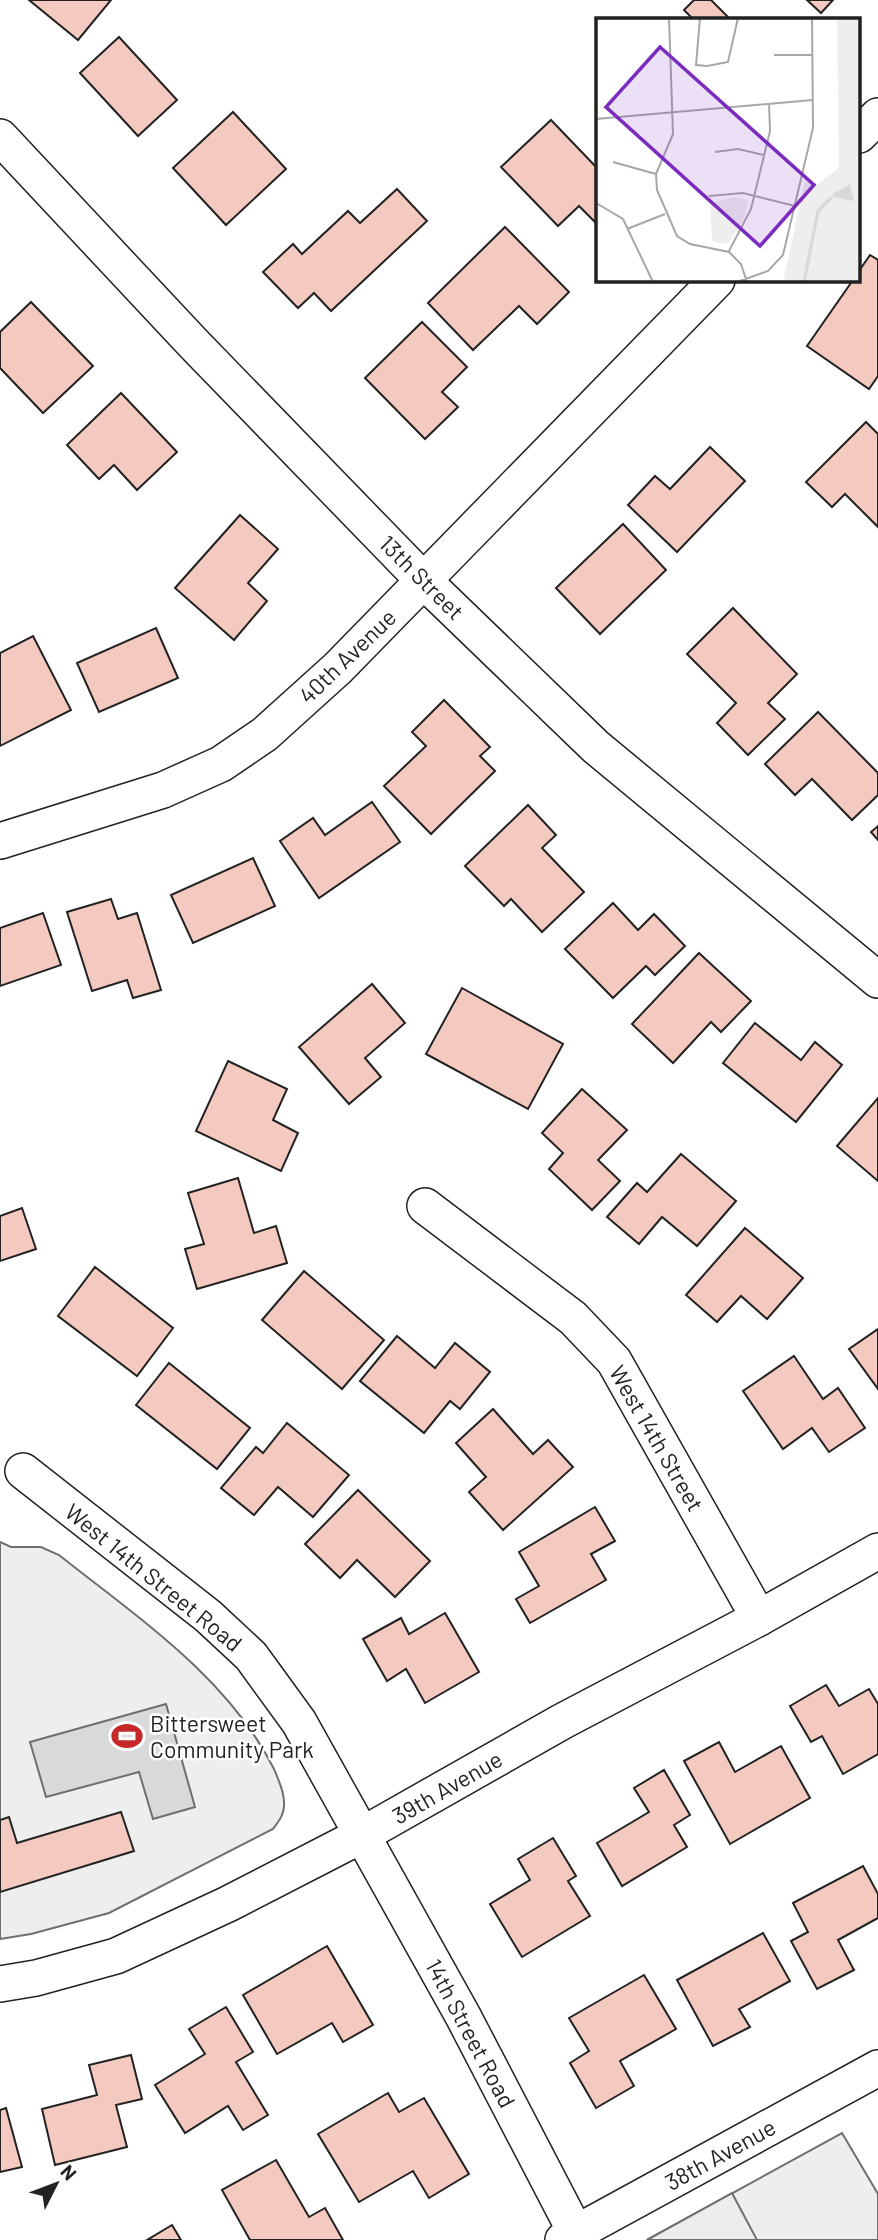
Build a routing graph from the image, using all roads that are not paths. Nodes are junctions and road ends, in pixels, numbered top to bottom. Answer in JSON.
{"nodes":[{"id":1,"x":878,"y":116,"type":"edge"},
{"id":2,"x":860,"y":134,"type":"edge"},
{"id":3,"x":0,"y":136,"type":"edge"},
{"id":4,"x":715,"y":282,"type":"edge"},
{"id":5,"x":424,"y":581,"type":"junction"},
{"id":6,"x":0,"y":841,"type":"edge"},
{"id":7,"x":878,"y":981,"type":"edge"},
{"id":8,"x":425,"y":1206,"type":"dead end"},
{"id":9,"x":23,"y":1471,"type":"dead end"},
{"id":10,"x":878,"y":1551,"type":"edge"},
{"id":11,"x":759,"y":1618,"type":"junction"},
{"id":12,"x":362,"y":1835,"type":"junction"},
{"id":13,"x":0,"y":1984,"type":"edge"},
{"id":14,"x":878,"y":2068,"type":"edge"},
{"id":15,"x":569,"y":2237,"type":"edge"}],
"edges":[{"from":1,"to":2,"type":"street"},
{"from":3,"to":5,"type":"street","name":"13th Street"},
{"from":4,"to":5,"type":"street","name":"40th Avenue"},
{"from":5,"to":6,"type":"street","name":"40th Avenue"},
{"from":5,"to":7,"type":"street","name":"13th Street"},
{"from":8,"to":11,"type":"street","name":"West 14th Street"},
{"from":9,"to":12,"type":"street","name":"West 14th Street Road"},
{"from":10,"to":11,"type":"street","name":"39th Avenue"},
{"from":11,"to":12,"type":"street","name":"39th Avenue"},
{"from":12,"to":13,"type":"street","name":"39th Avenue"},
{"from":12,"to":15,"type":"street","name":"14th Street Road"},
{"from":14,"to":15,"type":"street","name":"38th Avenue"}]}
